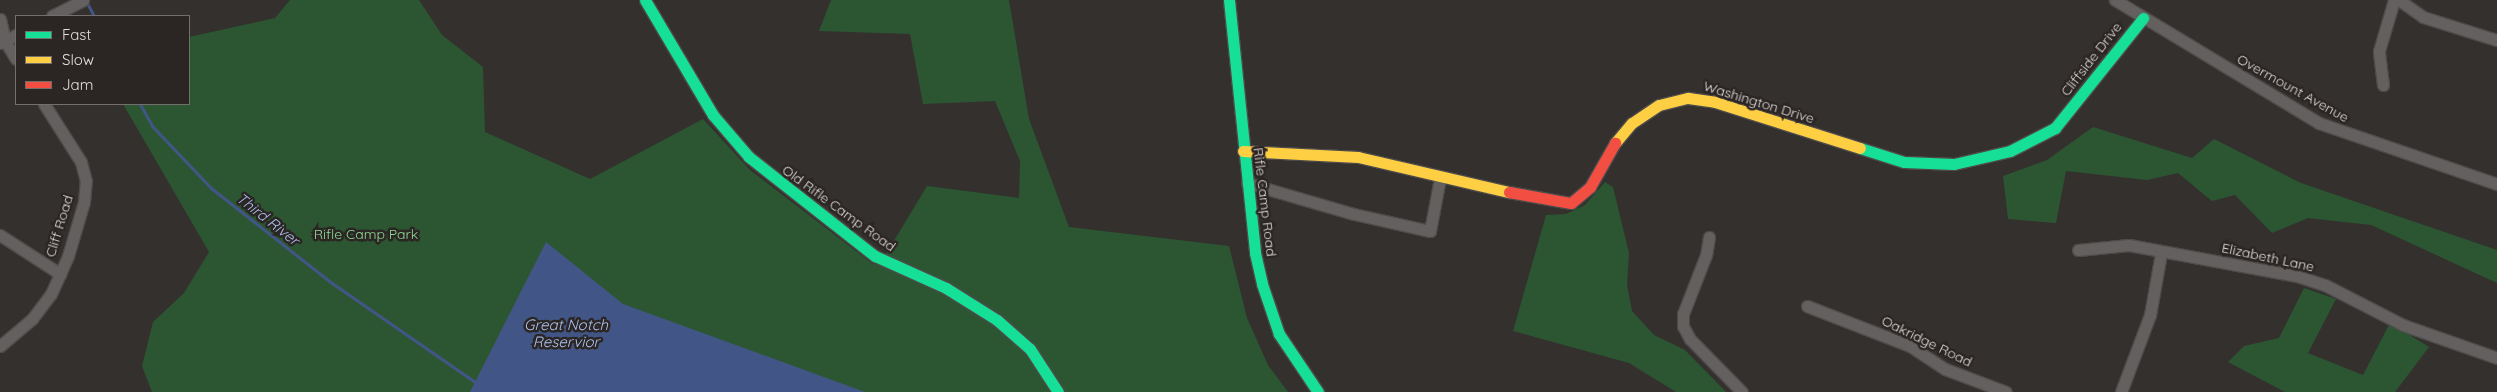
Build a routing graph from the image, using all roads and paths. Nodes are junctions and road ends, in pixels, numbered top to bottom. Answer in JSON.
{"nodes":[{"id":1,"x":83,"y":0,"type":"edge"},
{"id":2,"x":645,"y":0,"type":"edge"},
{"id":3,"x":1229,"y":0,"type":"edge"},
{"id":4,"x":2115,"y":0,"type":"edge"},
{"id":5,"x":2394,"y":0,"type":"edge"},
{"id":6,"x":2399,"y":0,"type":"edge"},
{"id":7,"x":54,"y":15,"type":"edge"},
{"id":8,"x":2143,"y":18,"type":"junction"},
{"id":9,"x":0,"y":19,"type":"edge"},
{"id":10,"x":15,"y":36,"type":"edge"},
{"id":11,"x":2497,"y":40,"type":"edge"},
{"id":12,"x":3,"y":42,"type":"edge"},
{"id":13,"x":15,"y":58,"type":"edge"},
{"id":14,"x":2383,"y":85,"type":"dead end"},
{"id":15,"x":45,"y":105,"type":"edge"},
{"id":16,"x":2063,"y":119,"type":"joint"},
{"id":17,"x":1243,"y":151,"type":"junction"},
{"id":18,"x":1440,"y":178,"type":"junction"},
{"id":19,"x":1247,"y":183,"type":"junction"},
{"id":20,"x":2497,"y":184,"type":"edge"},
{"id":21,"x":0,"y":235,"type":"edge"},
{"id":22,"x":1709,"y":237,"type":"dead end"},
{"id":23,"x":2078,"y":250,"type":"dead end"},
{"id":24,"x":2161,"y":253,"type":"junction"},
{"id":25,"x":60,"y":274,"type":"junction"},
{"id":26,"x":1808,"y":306,"type":"dead end"},
{"id":27,"x":0,"y":346,"type":"edge"},
{"id":28,"x":2497,"y":358,"type":"edge"},
{"id":29,"x":1058,"y":392,"type":"edge"},
{"id":30,"x":1318,"y":392,"type":"edge"},
{"id":31,"x":1742,"y":392,"type":"edge"},
{"id":32,"x":2006,"y":392,"type":"edge"},
{"id":33,"x":2121,"y":392,"type":"edge"}],
"edges":[{"from":1,"to":7,"type":"street"},
{"from":2,"to":29,"type":"street","name":"Old Rifle Camp Road"},
{"from":3,"to":17,"type":"street","name":"Rifle Camp Road"},
{"from":4,"to":8,"type":"street","name":"Overmount Avenue"},
{"from":5,"to":14,"type":"street"},
{"from":6,"to":11,"type":"street"},
{"from":8,"to":16,"type":"street","name":"Cliffside Drive"},
{"from":8,"to":20,"type":"street","name":"Overmount Avenue"},
{"from":9,"to":12,"type":"street"},
{"from":10,"to":12,"type":"street"},
{"from":12,"to":13,"type":"street"},
{"from":15,"to":25,"type":"street","name":"Cliff Road"},
{"from":16,"to":18,"type":"street","name":"Washington Drive"},
{"from":17,"to":18,"type":"street","name":"Washington Drive"},
{"from":17,"to":19,"type":"street","name":"Rifle Camp Road"},
{"from":18,"to":19,"type":"street"},
{"from":19,"to":30,"type":"street","name":"Rifle Camp Road"},
{"from":21,"to":25,"type":"street"},
{"from":22,"to":31,"type":"street"},
{"from":23,"to":24,"type":"street","name":"Elizabeth Lane"},
{"from":24,"to":28,"type":"street","name":"Elizabeth Lane"},
{"from":24,"to":33,"type":"street"},
{"from":25,"to":27,"type":"street","name":"Cliff Road"},
{"from":26,"to":32,"type":"street","name":"Oakridge Road"}]}
